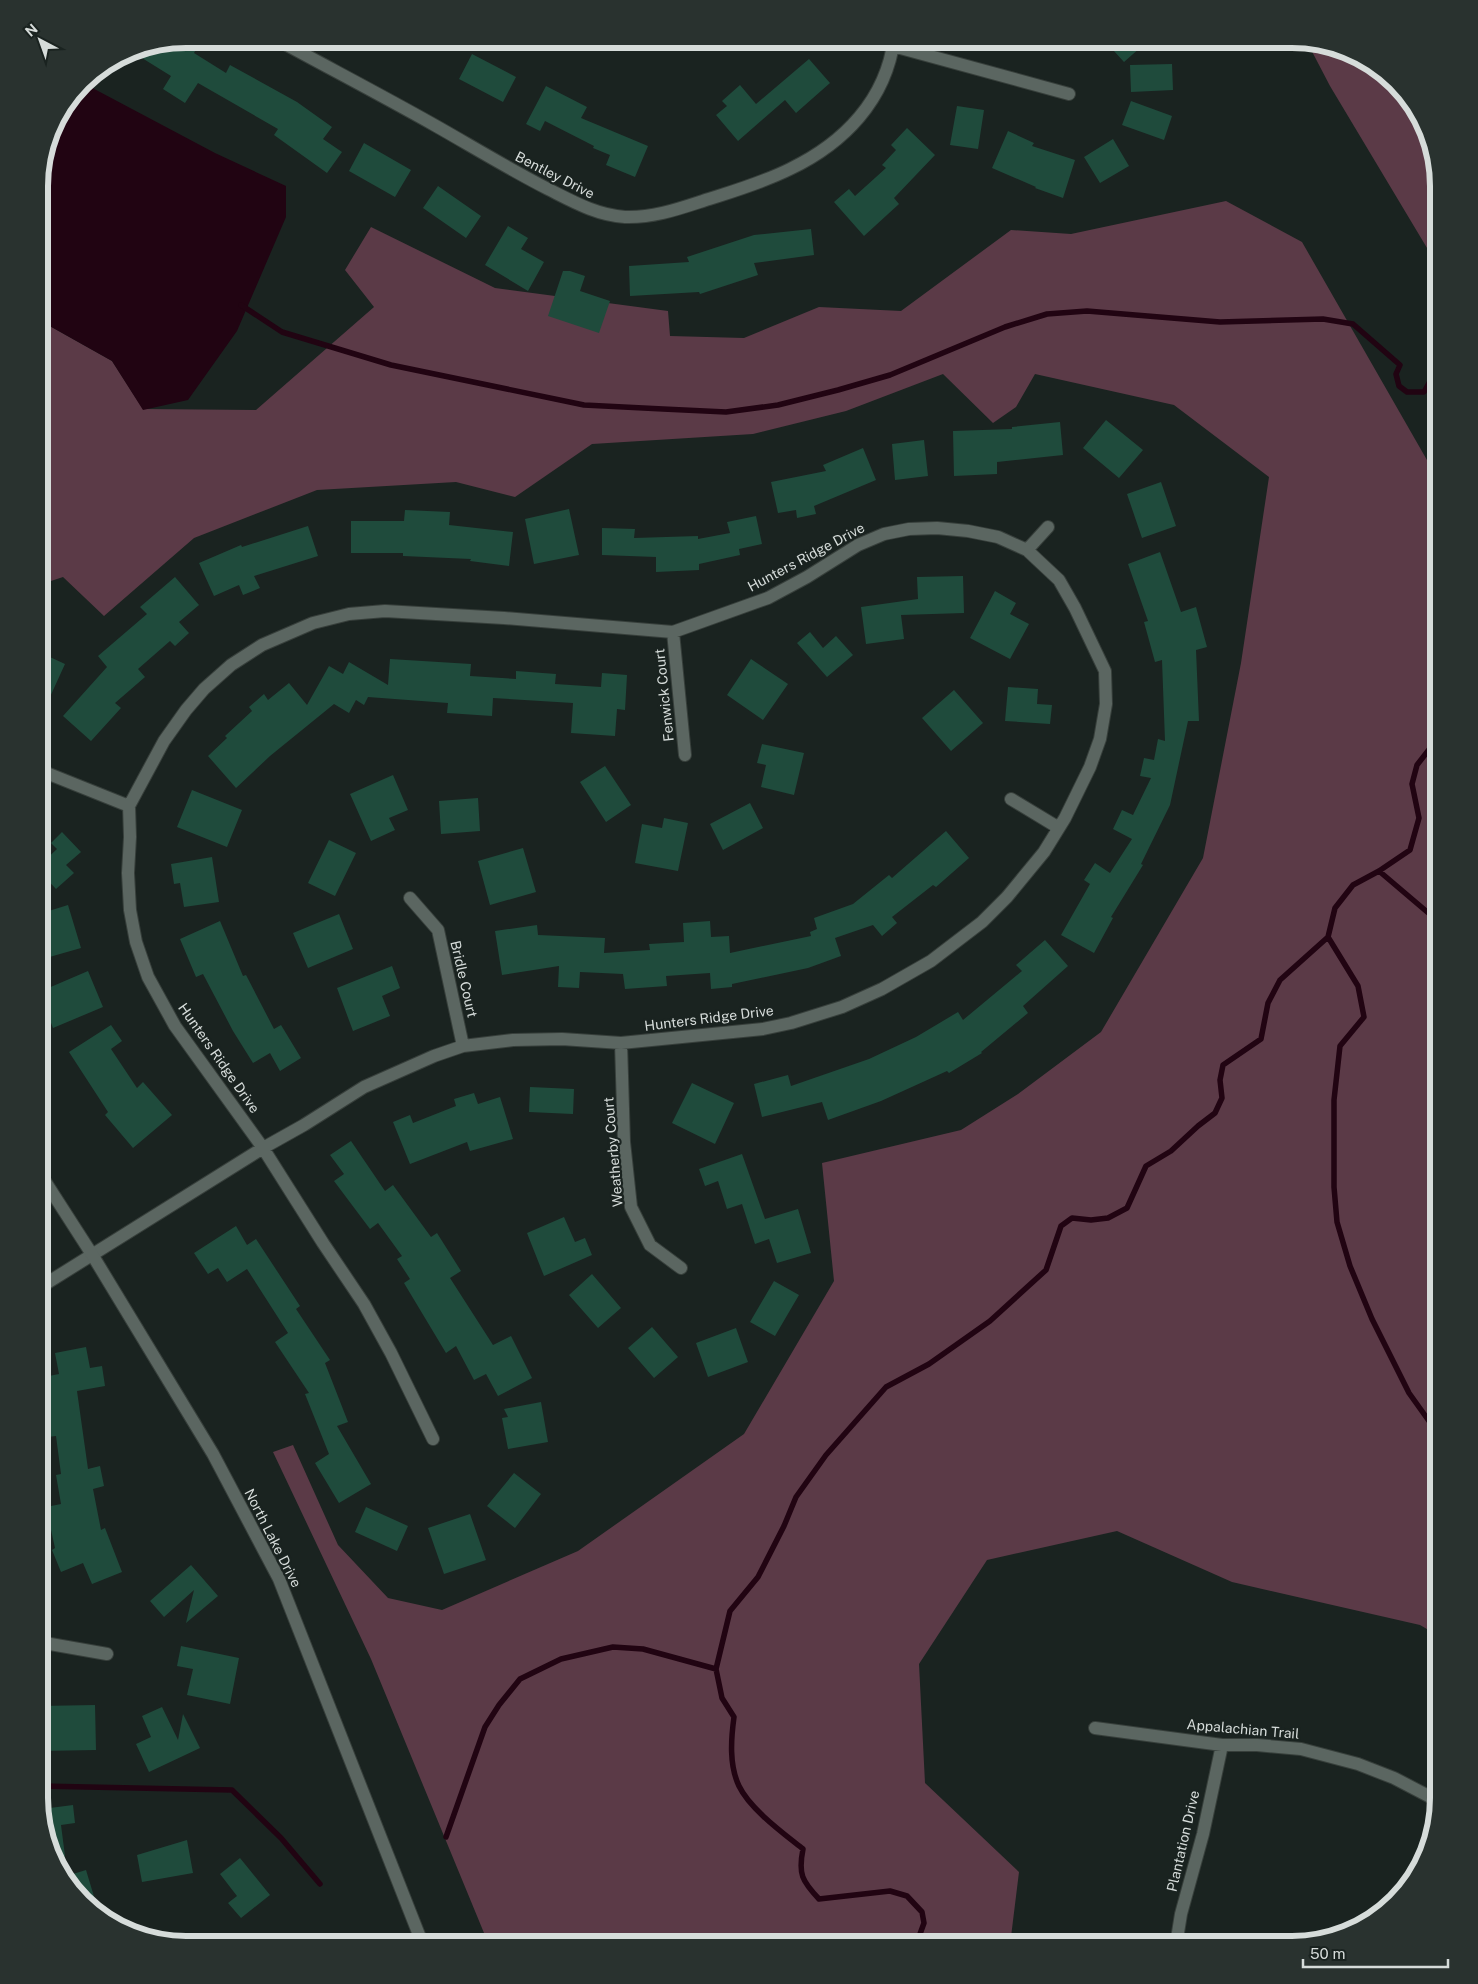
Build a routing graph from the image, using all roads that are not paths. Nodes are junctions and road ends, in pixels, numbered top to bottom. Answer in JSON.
{"nodes":[{"id":1,"x":293,"y":48,"type":"edge"},
{"id":2,"x":893,"y":48,"type":"edge"},
{"id":3,"x":911,"y":48,"type":"edge"},
{"id":4,"x":1069,"y":94,"type":"dead end"},
{"id":5,"x":1048,"y":527,"type":"dead end"},
{"id":6,"x":1027,"y":550,"type":"junction"},
{"id":7,"x":673,"y":632,"type":"junction"},
{"id":8,"x":685,"y":755,"type":"dead end"},
{"id":9,"x":48,"y":774,"type":"edge"},
{"id":10,"x":1011,"y":799,"type":"dead end"},
{"id":11,"x":130,"y":806,"type":"junction"},
{"id":12,"x":1059,"y":828,"type":"junction"},
{"id":13,"x":410,"y":898,"type":"dead end"},
{"id":14,"x":621,"y":1044,"type":"junction"},
{"id":15,"x":463,"y":1046,"type":"junction"},
{"id":16,"x":264,"y":1148,"type":"junction"},
{"id":17,"x":48,"y":1186,"type":"edge"},
{"id":18,"x":93,"y":1256,"type":"junction"},
{"id":19,"x":681,"y":1268,"type":"dead end"},
{"id":20,"x":48,"y":1283,"type":"edge"},
{"id":21,"x":433,"y":1439,"type":"dead end"},
{"id":22,"x":48,"y":1644,"type":"edge"},
{"id":23,"x":106,"y":1654,"type":"dead end"},
{"id":24,"x":1095,"y":1728,"type":"dead end"},
{"id":25,"x":1222,"y":1745,"type":"junction"},
{"id":26,"x":1430,"y":1798,"type":"edge"},
{"id":27,"x":419,"y":1936,"type":"edge"},
{"id":28,"x":1177,"y":1936,"type":"edge"}],
"edges":[{"from":1,"to":2,"type":"street","name":"Bentley Drive"},
{"from":3,"to":4,"type":"street"},
{"from":5,"to":6,"type":"street"},
{"from":6,"to":7,"type":"street","name":"Hunters Ridge Drive"},
{"from":6,"to":12,"type":"street","name":"Hunters Ridge Drive"},
{"from":7,"to":8,"type":"street","name":"Fenwick Court"},
{"from":7,"to":11,"type":"street","name":"Hunters Ridge Drive"},
{"from":9,"to":11,"type":"street"},
{"from":10,"to":12,"type":"street"},
{"from":11,"to":16,"type":"street","name":"Hunters Ridge Drive"},
{"from":12,"to":14,"type":"street","name":"Hunters Ridge Drive"},
{"from":13,"to":15,"type":"street","name":"Bridle Court"},
{"from":14,"to":15,"type":"street","name":"Hunters Ridge Drive"},
{"from":14,"to":19,"type":"street","name":"Weatherby Court"},
{"from":15,"to":16,"type":"street","name":"Hunters Ridge Drive"},
{"from":16,"to":18,"type":"street","name":"Hunters Ridge Drive"},
{"from":16,"to":21,"type":"street","name":"Hunters Ridge Drive"},
{"from":17,"to":18,"type":"street","name":"North Lake Drive"},
{"from":18,"to":20,"type":"street","name":"Hunters Ridge Drive"},
{"from":18,"to":27,"type":"street","name":"North Lake Drive"},
{"from":22,"to":23,"type":"street"},
{"from":24,"to":25,"type":"street","name":"Appalachian Trail"},
{"from":25,"to":26,"type":"street","name":"Appalachian Trail"},
{"from":25,"to":28,"type":"street","name":"Plantation Drive"}]}
